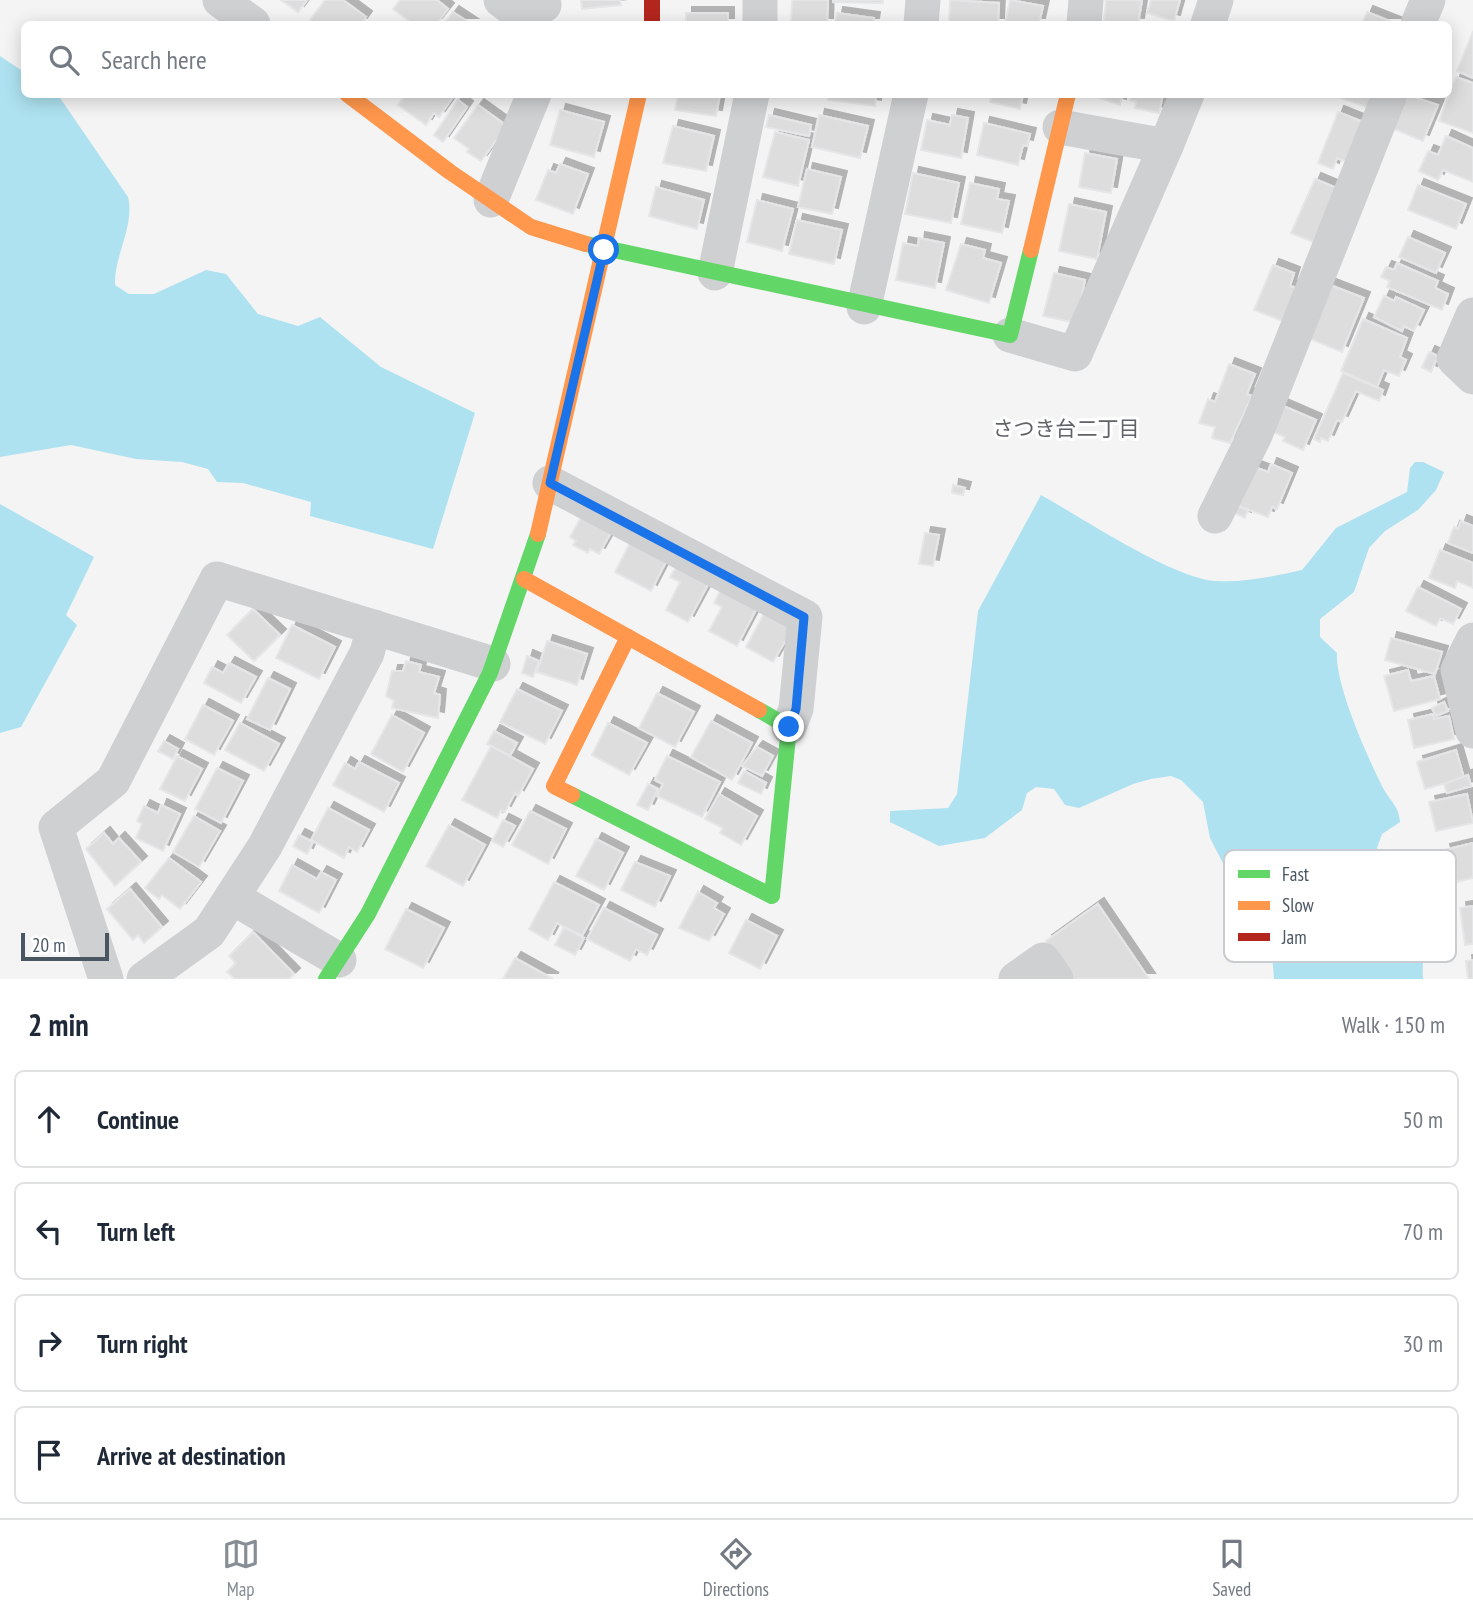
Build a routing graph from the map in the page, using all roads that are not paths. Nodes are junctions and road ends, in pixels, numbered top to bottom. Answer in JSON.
{"nodes":[{"id":1,"x":220,"y":0,"type":"edge"},
{"id":2,"x":501,"y":0,"type":"edge"},
{"id":3,"x":652,"y":0,"type":"edge"},
{"id":4,"x":760,"y":0,"type":"edge"},
{"id":5,"x":923,"y":0,"type":"edge"},
{"id":6,"x":1086,"y":0,"type":"edge"},
{"id":7,"x":1216,"y":0,"type":"edge"},
{"id":8,"x":1428,"y":0,"type":"edge"},
{"id":9,"x":544,"y":10,"type":"edge"},
{"id":10,"x":249,"y":21,"type":"edge"},
{"id":11,"x":652,"y":21,"type":"edge"},
{"id":12,"x":760,"y":21,"type":"edge"},
{"id":13,"x":921,"y":21,"type":"edge"},
{"id":14,"x":1084,"y":21,"type":"edge"},
{"id":15,"x":1209,"y":21,"type":"edge"},
{"id":16,"x":1419,"y":21,"type":"edge"},
{"id":17,"x":352,"y":98,"type":"edge"},
{"id":18,"x":532,"y":98,"type":"edge"},
{"id":19,"x":638,"y":98,"type":"edge"},
{"id":20,"x":751,"y":98,"type":"edge"},
{"id":21,"x":910,"y":98,"type":"edge"},
{"id":22,"x":1185,"y":98,"type":"edge"},
{"id":23,"x":1388,"y":98,"type":"edge"},
{"id":24,"x":1064,"y":111,"type":"edge"},
{"id":25,"x":1166,"y":146,"type":"junction"},
{"id":26,"x":491,"y":200,"type":"junction"},
{"id":27,"x":604,"y":250,"type":"junction"},
{"id":28,"x":715,"y":273,"type":"junction"},
{"id":29,"x":864,"y":307,"type":"junction"},
{"id":30,"x":1473,"y":314,"type":"edge"},
{"id":31,"x":1010,"y":335,"type":"junction"},
{"id":32,"x":1473,"y":377,"type":"edge"},
{"id":33,"x":550,"y":483,"type":"junction"},
{"id":34,"x":1215,"y":516,"type":"dead end"},
{"id":35,"x":524,"y":579,"type":"junction"},
{"id":36,"x":374,"y":627,"type":"junction"},
{"id":37,"x":628,"y":637,"type":"junction"},
{"id":38,"x":1473,"y":640,"type":"edge"},
{"id":39,"x":494,"y":664,"type":"junction"},
{"id":40,"x":1468,"y":690,"type":"edge"},
{"id":41,"x":789,"y":727,"type":"junction"},
{"id":42,"x":1473,"y":731,"type":"edge"},
{"id":43,"x":232,"y":897,"type":"junction"},
{"id":44,"x":332,"y":969,"type":"edge"},
{"id":45,"x":106,"y":979,"type":"edge"},
{"id":46,"x":144,"y":979,"type":"edge"},
{"id":47,"x":1016,"y":979,"type":"edge"},
{"id":48,"x":1056,"y":979,"type":"edge"}],
"edges":[{"from":1,"to":10,"type":"street"},
{"from":2,"to":9,"type":"street"},
{"from":3,"to":11,"type":"street"},
{"from":4,"to":12,"type":"street"},
{"from":5,"to":13,"type":"street"},
{"from":6,"to":14,"type":"street"},
{"from":7,"to":15,"type":"street"},
{"from":8,"to":16,"type":"street"},
{"from":17,"to":26,"type":"street"},
{"from":18,"to":26,"type":"street"},
{"from":19,"to":27,"type":"street"},
{"from":20,"to":28,"type":"street"},
{"from":21,"to":29,"type":"street"},
{"from":22,"to":25,"type":"street"},
{"from":23,"to":34,"type":"street"},
{"from":24,"to":25,"type":"street"},
{"from":24,"to":31,"type":"street"},
{"from":25,"to":31,"type":"street"},
{"from":26,"to":27,"type":"street"},
{"from":27,"to":28,"type":"street"},
{"from":27,"to":33,"type":"street"},
{"from":28,"to":29,"type":"street"},
{"from":29,"to":31,"type":"street"},
{"from":30,"to":32,"type":"street"},
{"from":33,"to":35,"type":"street"},
{"from":33,"to":41,"type":"street"},
{"from":35,"to":37,"type":"street"},
{"from":35,"to":39,"type":"street"},
{"from":36,"to":39,"type":"street"},
{"from":36,"to":43,"type":"street"},
{"from":36,"to":45,"type":"street"},
{"from":37,"to":41,"type":"street"},
{"from":37,"to":41,"type":"street"},
{"from":38,"to":40,"type":"street"},
{"from":39,"to":44,"type":"street"},
{"from":40,"to":42,"type":"street"},
{"from":43,"to":44,"type":"street"},
{"from":43,"to":46,"type":"street"},
{"from":47,"to":48,"type":"street"}]}
